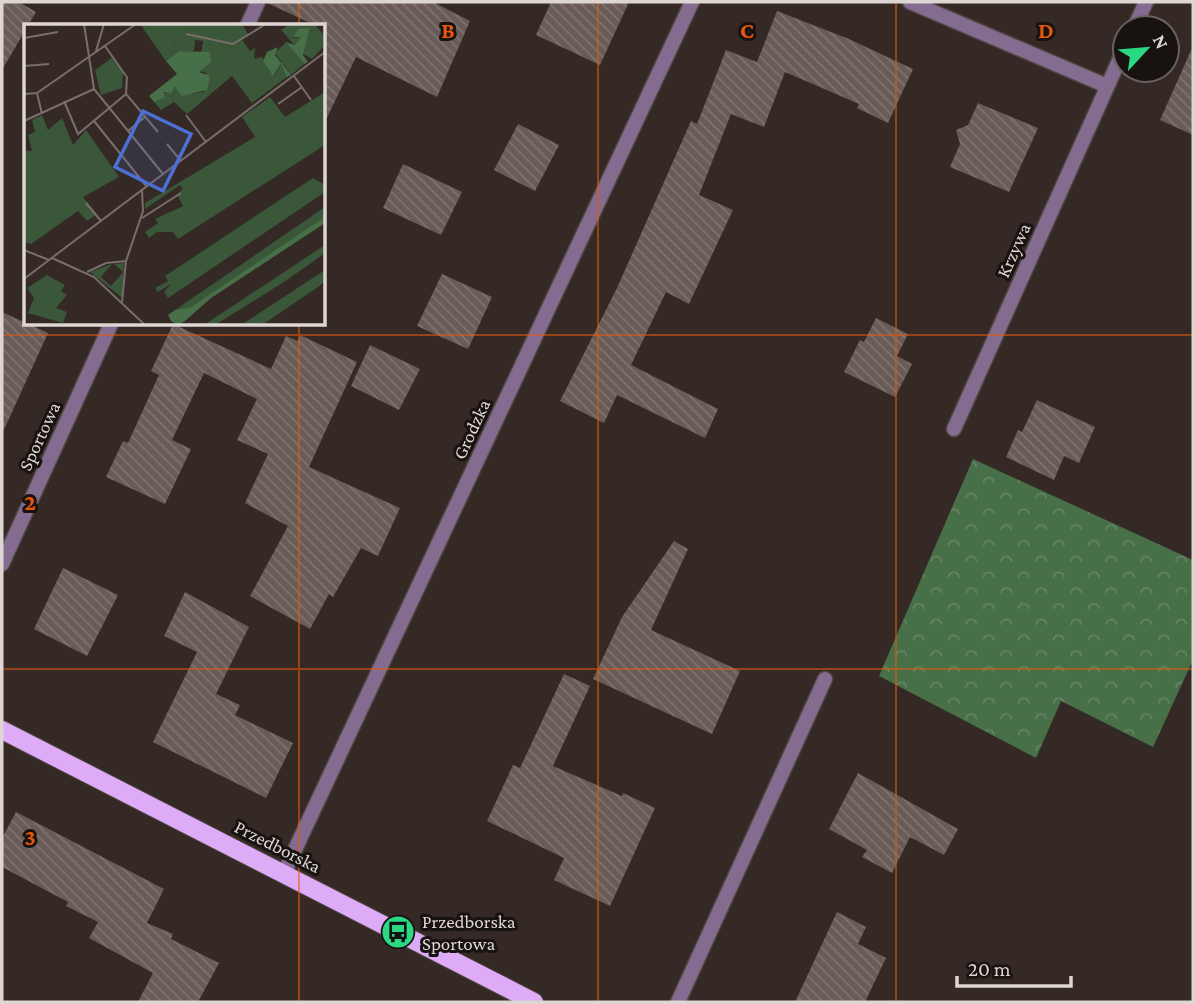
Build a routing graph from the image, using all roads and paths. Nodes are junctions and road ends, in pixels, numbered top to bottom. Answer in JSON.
{"nodes":[{"id":1,"x":258,"y":2,"type":"edge"},
{"id":2,"x":692,"y":2,"type":"edge"},
{"id":3,"x":910,"y":2,"type":"edge"},
{"id":4,"x":248,"y":24,"type":"edge"},
{"id":5,"x":1111,"y":77,"type":"edge"},
{"id":6,"x":1107,"y":86,"type":"junction"},
{"id":7,"x":110,"y":326,"type":"edge"},
{"id":8,"x":954,"y":429,"type":"dead end"},
{"id":9,"x":2,"y":564,"type":"edge"},
{"id":10,"x":825,"y":679,"type":"dead end"},
{"id":11,"x":2,"y":730,"type":"edge"},
{"id":12,"x":284,"y":873,"type":"junction"},
{"id":13,"x":534,"y":1002,"type":"edge"},
{"id":14,"x":678,"y":1002,"type":"edge"}],
"edges":[{"from":1,"to":4,"type":"street"},
{"from":2,"to":12,"type":"street","name":"Grodzka"},
{"from":3,"to":6,"type":"street"},
{"from":5,"to":6,"type":"street","name":"Krzywa"},
{"from":6,"to":8,"type":"street","name":"Krzywa"},
{"from":7,"to":9,"type":"street","name":"Sportowa"},
{"from":10,"to":14,"type":"street"},
{"from":11,"to":12,"type":"main road","name":"Przedborska"},
{"from":12,"to":13,"type":"main road","name":"Przedborska"}]}
